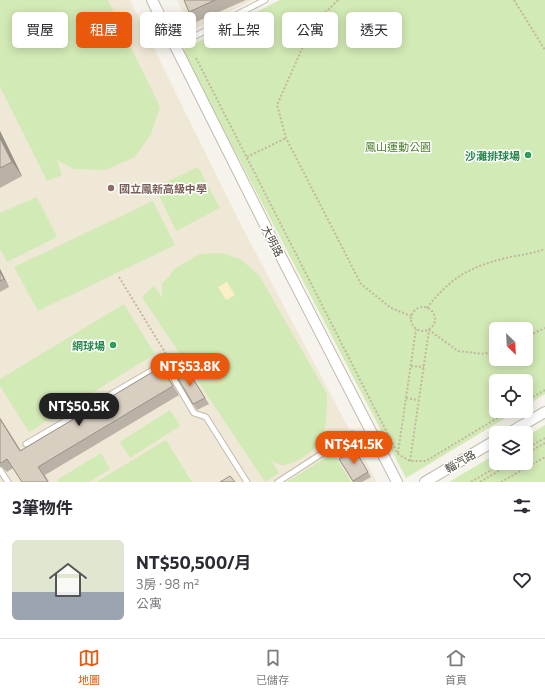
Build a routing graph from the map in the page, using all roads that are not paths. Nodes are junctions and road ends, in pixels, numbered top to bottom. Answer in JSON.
{"nodes":[{"id":1,"x":152,"y":0,"type":"edge"},
{"id":2,"x":265,"y":0,"type":"edge"},
{"id":3,"x":158,"y":12,"type":"edge"},
{"id":4,"x":196,"y":36,"type":"edge"},
{"id":5,"x":177,"y":48,"type":"edge"},
{"id":6,"x":545,"y":412,"type":"edge"},
{"id":7,"x":521,"y":426,"type":"edge"},
{"id":8,"x":352,"y":434,"type":"dead end"},
{"id":9,"x":26,"y":444,"type":"dead end"},
{"id":10,"x":489,"y":444,"type":"edge"},
{"id":11,"x":0,"y":470,"type":"edge"},
{"id":12,"x":8,"y":482,"type":"edge"},
{"id":13,"x":247,"y":482,"type":"edge"},
{"id":14,"x":278,"y":482,"type":"edge"},
{"id":15,"x":396,"y":482,"type":"edge"},
{"id":16,"x":425,"y":482,"type":"edge"}],
"edges":[{"from":1,"to":3,"type":"street","name":"大明路"},
{"from":2,"to":4,"type":"lane"},
{"from":5,"to":15,"type":"street","name":"大明路"},
{"from":6,"to":7,"type":"street"},
{"from":8,"to":14,"type":"lane"},
{"from":9,"to":13,"type":"lane"},
{"from":10,"to":16,"type":"street","name":"輜汽路"},
{"from":11,"to":12,"type":"lane"}]}
